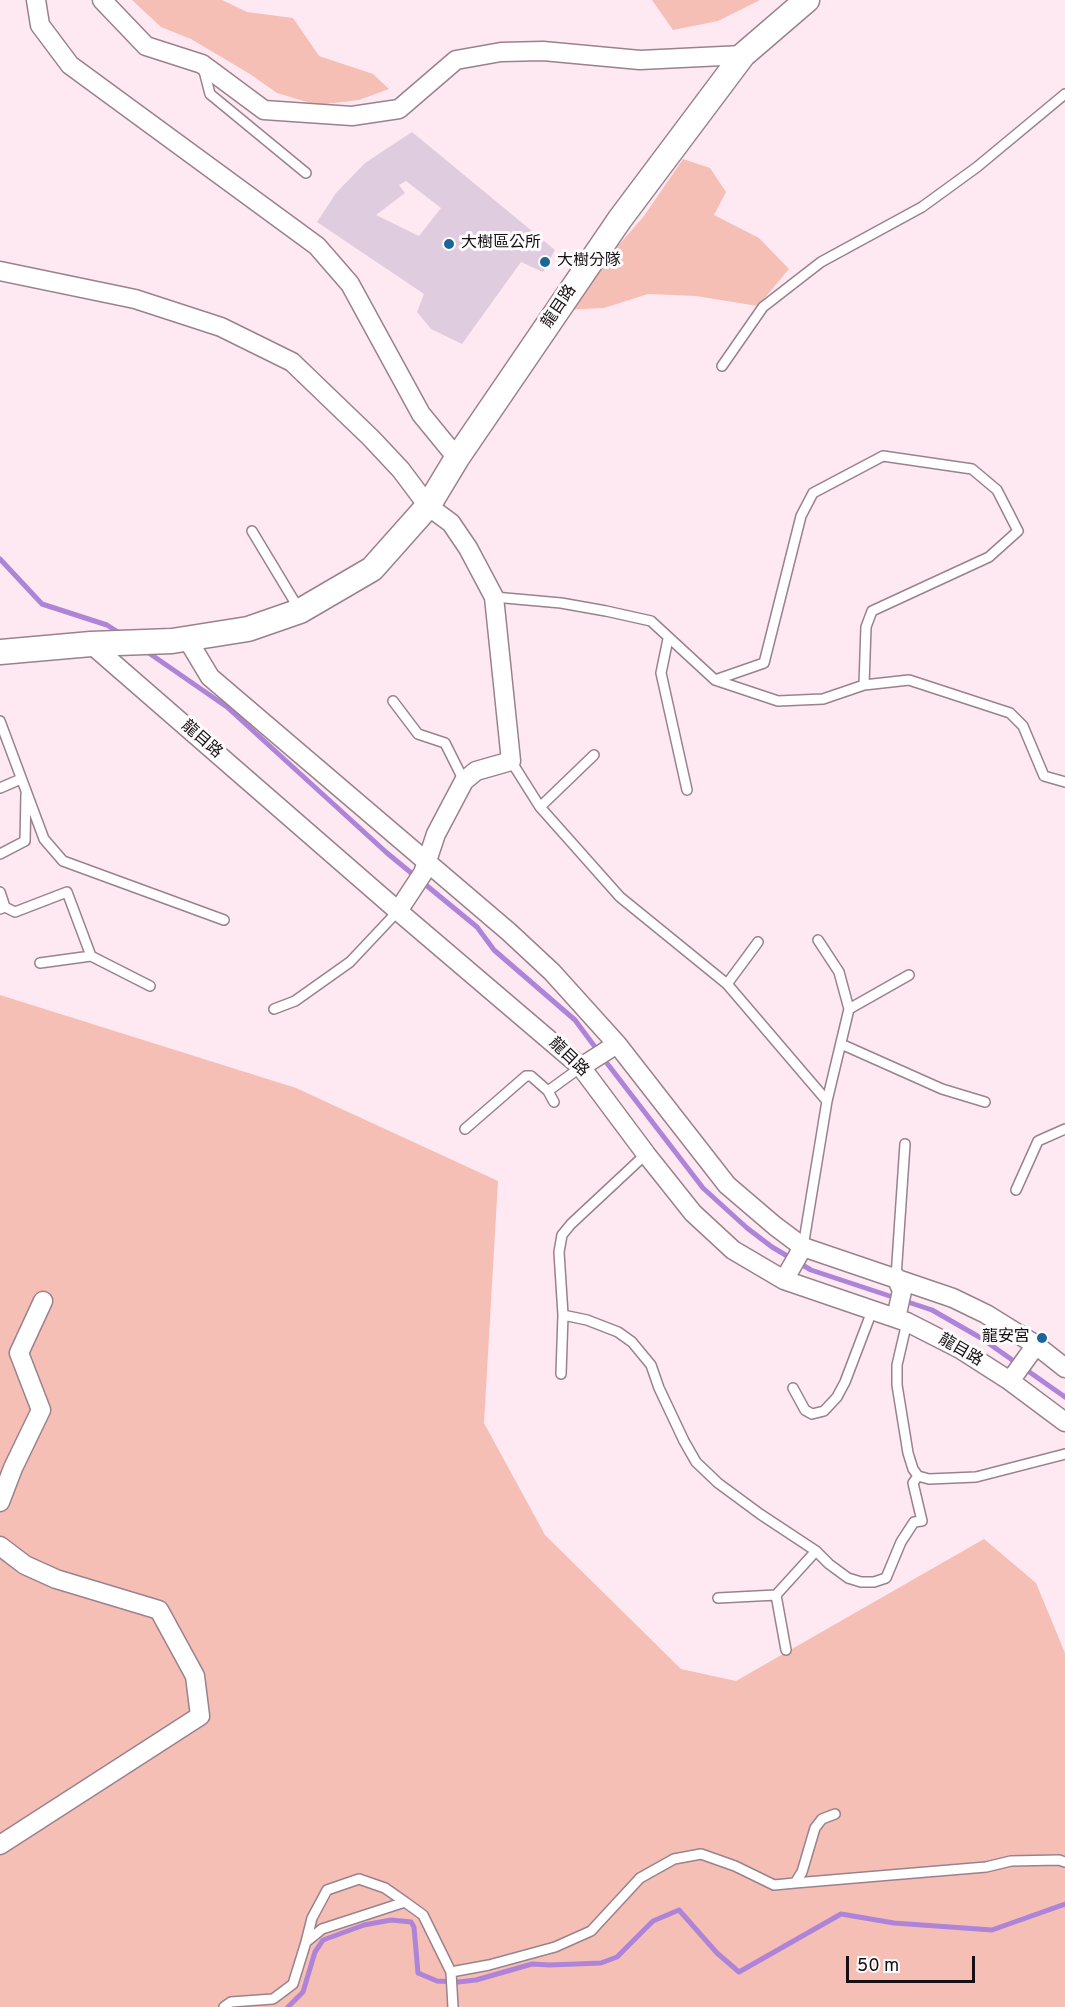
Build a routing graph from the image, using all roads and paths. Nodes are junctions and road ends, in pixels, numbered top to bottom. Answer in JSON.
{"nodes":[{"id":1,"x":36,"y":0,"type":"edge"},
{"id":2,"x":102,"y":0,"type":"edge"},
{"id":3,"x":807,"y":0,"type":"edge"},
{"id":4,"x":743,"y":55,"type":"junction"},
{"id":5,"x":202,"y":64,"type":"junction"},
{"id":6,"x":1065,"y":94,"type":"edge"},
{"id":7,"x":306,"y":173,"type":"dead end"},
{"id":8,"x":0,"y":271,"type":"edge"},
{"id":9,"x":722,"y":366,"type":"dead end"},
{"id":10,"x":457,"y":458,"type":"junction"},
{"id":11,"x":428,"y":506,"type":"junction"},
{"id":12,"x":252,"y":531,"type":"dead end"},
{"id":13,"x":494,"y":597,"type":"junction"},
{"id":14,"x":300,"y":611,"type":"junction"},
{"id":15,"x":179,"y":639,"type":"junction"},
{"id":16,"x":669,"y":639,"type":"junction"},
{"id":17,"x":91,"y":645,"type":"junction"},
{"id":18,"x":0,"y":652,"type":"edge"},
{"id":19,"x":715,"y":680,"type":"junction"},
{"id":20,"x":864,"y":685,"type":"junction"},
{"id":21,"x":393,"y":701,"type":"dead end"},
{"id":22,"x":0,"y":720,"type":"edge"},
{"id":23,"x":594,"y":755,"type":"dead end"},
{"id":24,"x":511,"y":761,"type":"junction"},
{"id":25,"x":21,"y":778,"type":"junction"},
{"id":26,"x":464,"y":781,"type":"junction"},
{"id":27,"x":1065,"y":782,"type":"edge"},
{"id":28,"x":0,"y":788,"type":"edge"},
{"id":29,"x":687,"y":790,"type":"dead end"},
{"id":30,"x":26,"y":792,"type":"junction"},
{"id":31,"x":540,"y":807,"type":"junction"},
{"id":32,"x":0,"y":854,"type":"edge"},
{"id":33,"x":424,"y":868,"type":"junction"},
{"id":34,"x":0,"y":892,"type":"edge"},
{"id":35,"x":403,"y":905,"type":"junction"},
{"id":36,"x":3,"y":909,"type":"edge"},
{"id":37,"x":224,"y":920,"type":"dead end"},
{"id":38,"x":818,"y":940,"type":"dead end"},
{"id":39,"x":758,"y":942,"type":"dead end"},
{"id":40,"x":91,"y":956,"type":"junction"},
{"id":41,"x":40,"y":963,"type":"dead end"},
{"id":42,"x":909,"y":975,"type":"dead end"},
{"id":43,"x":727,"y":984,"type":"junction"},
{"id":44,"x":150,"y":986,"type":"dead end"},
{"id":45,"x":849,"y":1008,"type":"junction"},
{"id":46,"x":274,"y":1009,"type":"dead end"},
{"id":47,"x":841,"y":1044,"type":"junction"},
{"id":48,"x":615,"y":1046,"type":"junction"},
{"id":49,"x":586,"y":1063,"type":"junction"},
{"id":50,"x":548,"y":1091,"type":"junction"},
{"id":51,"x":827,"y":1101,"type":"junction"},
{"id":52,"x":554,"y":1102,"type":"dead end"},
{"id":53,"x":985,"y":1102,"type":"dead end"},
{"id":54,"x":465,"y":1129,"type":"dead end"},
{"id":55,"x":1065,"y":1129,"type":"edge"},
{"id":56,"x":905,"y":1144,"type":"dead end"},
{"id":57,"x":646,"y":1154,"type":"junction"},
{"id":58,"x":1016,"y":1190,"type":"dead end"},
{"id":59,"x":802,"y":1251,"type":"junction"},
{"id":60,"x":786,"y":1276,"type":"junction"},
{"id":61,"x":899,"y":1284,"type":"junction"},
{"id":62,"x":43,"y":1302,"type":"dead end"},
{"id":63,"x":872,"y":1311,"type":"junction"},
{"id":64,"x":563,"y":1315,"type":"junction"},
{"id":65,"x":900,"y":1317,"type":"junction"},
{"id":66,"x":1034,"y":1349,"type":"junction"},
{"id":67,"x":1065,"y":1368,"type":"edge"},
{"id":68,"x":561,"y":1374,"type":"dead end"},
{"id":69,"x":1013,"y":1379,"type":"junction"},
{"id":70,"x":793,"y":1388,"type":"dead end"},
{"id":71,"x":1065,"y":1422,"type":"edge"},
{"id":72,"x":1065,"y":1454,"type":"edge"},
{"id":73,"x":918,"y":1476,"type":"junction"},
{"id":74,"x":0,"y":1502,"type":"edge"},
{"id":75,"x":0,"y":1546,"type":"edge"},
{"id":76,"x":816,"y":1551,"type":"junction"},
{"id":77,"x":776,"y":1595,"type":"junction"},
{"id":78,"x":718,"y":1598,"type":"dead end"},
{"id":79,"x":786,"y":1650,"type":"dead end"},
{"id":80,"x":835,"y":1814,"type":"dead end"},
{"id":81,"x":0,"y":1845,"type":"edge"},
{"id":82,"x":1065,"y":1862,"type":"edge"},
{"id":83,"x":795,"y":1882,"type":"junction"},
{"id":84,"x":405,"y":1902,"type":"junction"},
{"id":85,"x":306,"y":1942,"type":"junction"},
{"id":86,"x":451,"y":1972,"type":"junction"},
{"id":87,"x":224,"y":2007,"type":"edge"},
{"id":88,"x":453,"y":2007,"type":"edge"}],
"edges":[{"from":1,"to":10,"type":"street"},
{"from":2,"to":5,"type":"street"},
{"from":3,"to":4,"type":"street","name":"龍目路"},
{"from":4,"to":5,"type":"street"},
{"from":4,"to":10,"type":"street","name":"龍目路"},
{"from":5,"to":7,"type":"lane"},
{"from":6,"to":9,"type":"lane"},
{"from":8,"to":11,"type":"street"},
{"from":10,"to":11,"type":"street","name":"龍目路"},
{"from":11,"to":13,"type":"street"},
{"from":11,"to":14,"type":"street","name":"龍目路"},
{"from":12,"to":14,"type":"lane"},
{"from":13,"to":16,"type":"lane"},
{"from":13,"to":24,"type":"street"},
{"from":14,"to":15,"type":"street","name":"龍目路"},
{"from":15,"to":17,"type":"street","name":"龍目路"},
{"from":15,"to":33,"type":"street"},
{"from":16,"to":19,"type":"lane"},
{"from":16,"to":29,"type":"lane"},
{"from":17,"to":18,"type":"street"},
{"from":17,"to":35,"type":"street","name":"龍目路"},
{"from":19,"to":20,"type":"lane"},
{"from":19,"to":20,"type":"lane"},
{"from":20,"to":27,"type":"lane"},
{"from":21,"to":26,"type":"lane"},
{"from":22,"to":25,"type":"lane"},
{"from":23,"to":31,"type":"lane"},
{"from":24,"to":26,"type":"street"},
{"from":24,"to":31,"type":"lane"},
{"from":25,"to":28,"type":"lane"},
{"from":25,"to":30,"type":"lane"},
{"from":26,"to":33,"type":"street"},
{"from":30,"to":32,"type":"lane"},
{"from":30,"to":37,"type":"lane"},
{"from":31,"to":43,"type":"lane"},
{"from":33,"to":35,"type":"street"},
{"from":33,"to":48,"type":"street"},
{"from":34,"to":36,"type":"lane"},
{"from":35,"to":46,"type":"lane"},
{"from":35,"to":49,"type":"street","name":"龍目路"},
{"from":36,"to":40,"type":"lane"},
{"from":38,"to":45,"type":"lane"},
{"from":39,"to":43,"type":"lane"},
{"from":40,"to":41,"type":"lane"},
{"from":40,"to":44,"type":"lane"},
{"from":42,"to":45,"type":"lane"},
{"from":43,"to":51,"type":"lane"},
{"from":45,"to":47,"type":"lane"},
{"from":47,"to":51,"type":"lane"},
{"from":47,"to":53,"type":"lane"},
{"from":48,"to":49,"type":"street"},
{"from":48,"to":59,"type":"street"},
{"from":49,"to":50,"type":"lane"},
{"from":49,"to":57,"type":"street","name":"龍目路"},
{"from":50,"to":52,"type":"lane"},
{"from":50,"to":54,"type":"lane"},
{"from":51,"to":59,"type":"lane"},
{"from":55,"to":58,"type":"lane"},
{"from":56,"to":61,"type":"lane"},
{"from":57,"to":60,"type":"street","name":"龍目路"},
{"from":57,"to":64,"type":"lane"},
{"from":59,"to":60,"type":"street"},
{"from":59,"to":61,"type":"street"},
{"from":60,"to":63,"type":"street","name":"龍目路"},
{"from":61,"to":65,"type":"street"},
{"from":61,"to":66,"type":"street"},
{"from":62,"to":74,"type":"street"},
{"from":63,"to":65,"type":"street","name":"龍目路"},
{"from":63,"to":70,"type":"lane"},
{"from":64,"to":68,"type":"lane"},
{"from":64,"to":76,"type":"lane"},
{"from":65,"to":69,"type":"street","name":"龍目路"},
{"from":65,"to":73,"type":"lane"},
{"from":66,"to":67,"type":"street"},
{"from":66,"to":69,"type":"street"},
{"from":69,"to":71,"type":"street","name":"龍目路"},
{"from":72,"to":73,"type":"lane"},
{"from":73,"to":76,"type":"lane"},
{"from":75,"to":81,"type":"street"},
{"from":76,"to":77,"type":"lane"},
{"from":77,"to":78,"type":"lane"},
{"from":77,"to":79,"type":"lane"},
{"from":80,"to":83,"type":"lane"},
{"from":82,"to":83,"type":"lane"},
{"from":83,"to":86,"type":"lane"},
{"from":84,"to":85,"type":"lane"},
{"from":84,"to":85,"type":"lane"},
{"from":84,"to":86,"type":"lane"},
{"from":85,"to":87,"type":"lane"},
{"from":86,"to":88,"type":"lane"}]}
